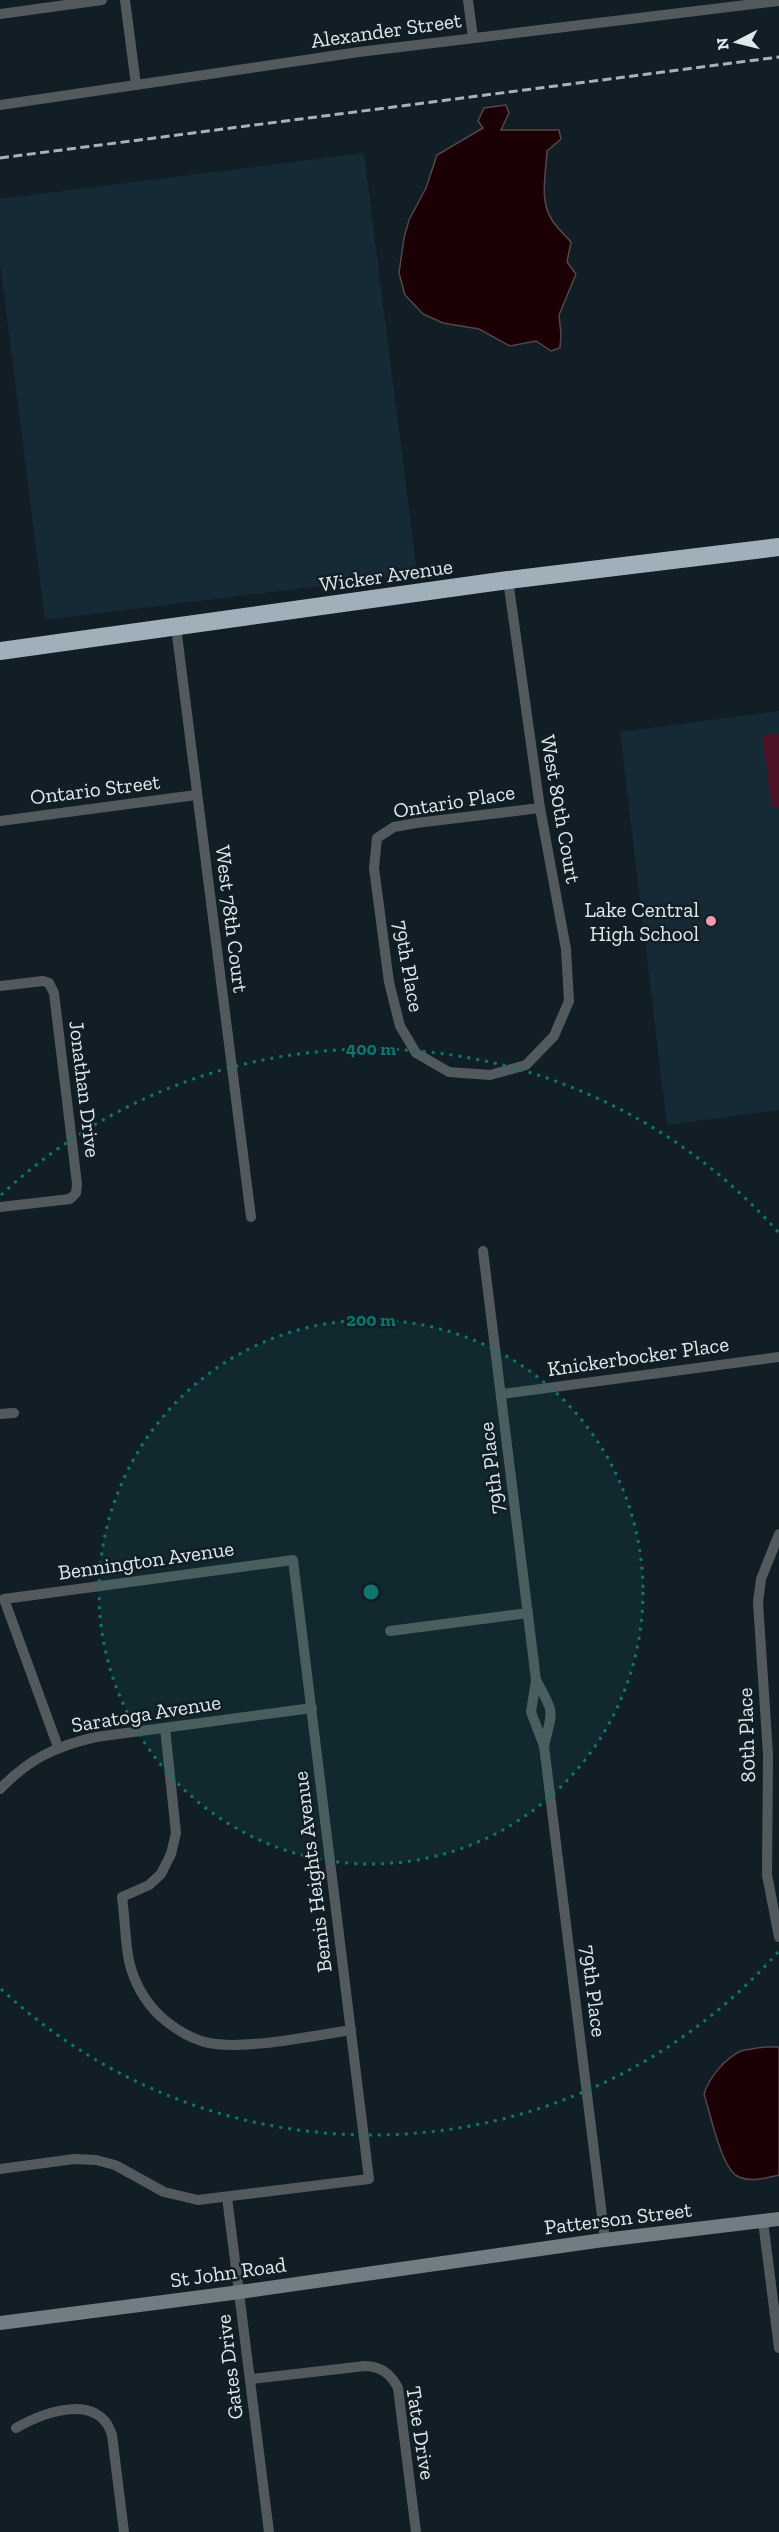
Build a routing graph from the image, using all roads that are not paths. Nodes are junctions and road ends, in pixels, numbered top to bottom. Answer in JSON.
{"nodes":[{"id":1,"x":102,"y":0,"type":"edge"},
{"id":2,"x":125,"y":0,"type":"edge"},
{"id":3,"x":468,"y":0,"type":"edge"},
{"id":4,"x":779,"y":1,"type":"edge"},
{"id":5,"x":702,"y":6,"type":"edge"},
{"id":6,"x":0,"y":14,"type":"edge"},
{"id":7,"x":473,"y":38,"type":"junction"},
{"id":8,"x":136,"y":86,"type":"junction"},
{"id":9,"x":0,"y":105,"type":"edge"},
{"id":10,"x":779,"y":547,"type":"edge"},
{"id":11,"x":508,"y":580,"type":"junction"},
{"id":12,"x":176,"y":627,"type":"junction"},
{"id":13,"x":0,"y":651,"type":"edge"},
{"id":14,"x":196,"y":795,"type":"junction"},
{"id":15,"x":540,"y":808,"type":"junction"},
{"id":16,"x":0,"y":821,"type":"edge"},
{"id":17,"x":377,"y":838,"type":"joint"},
{"id":18,"x":0,"y":986,"type":"edge"},
{"id":19,"x":490,"y":1075,"type":"joint"},
{"id":20,"x":0,"y":1207,"type":"edge"},
{"id":21,"x":250,"y":1217,"type":"dead end"},
{"id":22,"x":483,"y":1251,"type":"dead end"},
{"id":23,"x":779,"y":1357,"type":"edge"},
{"id":24,"x":502,"y":1394,"type":"junction"},
{"id":25,"x":14,"y":1413,"type":"dead end"},
{"id":26,"x":0,"y":1414,"type":"edge"},
{"id":27,"x":779,"y":1534,"type":"edge"},
{"id":28,"x":293,"y":1560,"type":"joint"},
{"id":29,"x":528,"y":1613,"type":"junction"},
{"id":30,"x":390,"y":1631,"type":"dead end"},
{"id":31,"x":536,"y":1680,"type":"junction"},
{"id":32,"x":312,"y":1708,"type":"junction"},
{"id":33,"x":165,"y":1728,"type":"junction"},
{"id":34,"x":544,"y":1746,"type":"junction"},
{"id":35,"x":58,"y":1747,"type":"junction"},
{"id":36,"x":0,"y":1789,"type":"edge"},
{"id":37,"x":779,"y":1938,"type":"edge"},
{"id":38,"x":351,"y":2031,"type":"junction"},
{"id":39,"x":0,"y":2169,"type":"edge"},
{"id":40,"x":227,"y":2197,"type":"junction"},
{"id":41,"x":779,"y":2219,"type":"edge"},
{"id":42,"x":763,"y":2221,"type":"junction"},
{"id":43,"x":605,"y":2240,"type":"junction"},
{"id":44,"x":462,"y":2260,"type":"joint"},
{"id":45,"x":240,"y":2292,"type":"junction"},
{"id":46,"x":0,"y":2323,"type":"edge"},
{"id":47,"x":779,"y":2348,"type":"edge"},
{"id":48,"x":250,"y":2379,"type":"junction"},
{"id":49,"x":16,"y":2428,"type":"dead end"},
{"id":50,"x":123,"y":2532,"type":"edge"},
{"id":51,"x":269,"y":2532,"type":"edge"},
{"id":52,"x":416,"y":2532,"type":"edge"}],
"edges":[{"from":1,"to":6,"type":"street"},
{"from":2,"to":8,"type":"street"},
{"from":3,"to":7,"type":"street"},
{"from":4,"to":5,"type":"street","name":"Alexander Street"},
{"from":5,"to":7,"type":"street","name":"Alexander Street"},
{"from":7,"to":8,"type":"street","name":"Alexander Street"},
{"from":8,"to":9,"type":"street","name":"Alexander Street"},
{"from":10,"to":11,"type":"highway","name":"Wicker Avenue"},
{"from":11,"to":12,"type":"highway","name":"Wicker Avenue"},
{"from":11,"to":15,"type":"street","name":"West 80th Court"},
{"from":12,"to":13,"type":"highway","name":"Wicker Avenue"},
{"from":12,"to":14,"type":"street","name":"West 78th Court"},
{"from":14,"to":16,"type":"street","name":"Ontario Street"},
{"from":14,"to":21,"type":"street","name":"West 78th Court"},
{"from":15,"to":17,"type":"street","name":"Ontario Place"},
{"from":15,"to":19,"type":"street","name":"West 80th Court"},
{"from":17,"to":19,"type":"street","name":"79th Place"},
{"from":18,"to":20,"type":"street","name":"Jonathan Drive"},
{"from":22,"to":24,"type":"street","name":"79th Place"},
{"from":23,"to":24,"type":"street","name":"Knickerbocker Place"},
{"from":24,"to":29,"type":"street","name":"79th Place"},
{"from":25,"to":26,"type":"street"},
{"from":27,"to":37,"type":"street","name":"80th Place"},
{"from":28,"to":32,"type":"street","name":"Bemis Heights Avenue"},
{"from":28,"to":35,"type":"street","name":"Bennington Avenue"},
{"from":29,"to":30,"type":"street"},
{"from":29,"to":31,"type":"street","name":"79th Place"},
{"from":31,"to":34,"type":"street","name":"79th Place"},
{"from":31,"to":34,"type":"street","name":"79th Place"},
{"from":32,"to":33,"type":"street","name":"Saratoga Avenue"},
{"from":32,"to":38,"type":"street","name":"Bemis Heights Avenue"},
{"from":33,"to":35,"type":"street","name":"Saratoga Avenue"},
{"from":33,"to":38,"type":"street"},
{"from":34,"to":43,"type":"street","name":"79th Place"},
{"from":35,"to":36,"type":"street","name":"Saratoga Avenue"},
{"from":38,"to":40,"type":"street","name":"Bemis Heights Avenue"},
{"from":39,"to":40,"type":"street"},
{"from":40,"to":45,"type":"street","name":"Gates Drive"},
{"from":41,"to":42,"type":"street","name":"Patterson Street"},
{"from":42,"to":43,"type":"street","name":"Patterson Street"},
{"from":42,"to":47,"type":"street"},
{"from":43,"to":44,"type":"street","name":"Patterson Street"},
{"from":44,"to":45,"type":"street","name":"St John Road"},
{"from":45,"to":46,"type":"street","name":"St John Road"},
{"from":45,"to":48,"type":"street","name":"Gates Drive"},
{"from":48,"to":51,"type":"street","name":"Gates Drive"},
{"from":48,"to":52,"type":"street","name":"Tate Drive"},
{"from":49,"to":50,"type":"street"}]}
